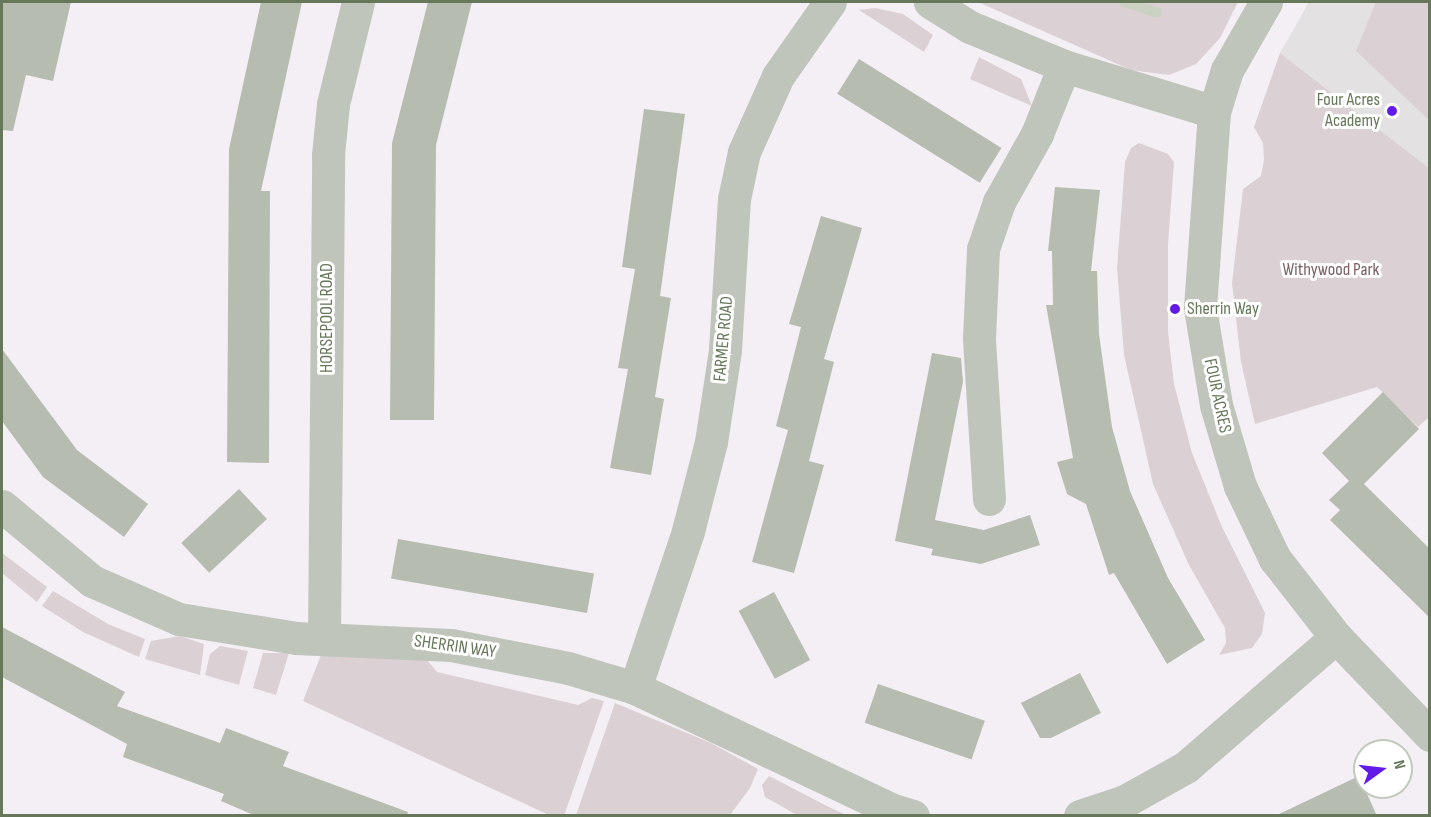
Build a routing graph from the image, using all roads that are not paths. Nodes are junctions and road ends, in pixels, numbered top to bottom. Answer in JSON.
{"nodes":[{"id":1,"x":358,"y":2,"type":"edge"},
{"id":2,"x":830,"y":2,"type":"edge"},
{"id":3,"x":930,"y":2,"type":"edge"},
{"id":4,"x":1266,"y":2,"type":"edge"},
{"id":5,"x":1064,"y":66,"type":"junction"},
{"id":6,"x":1214,"y":112,"type":"junction"},
{"id":7,"x":989,"y":499,"type":"dead end"},
{"id":8,"x":2,"y":506,"type":"edge"},
{"id":9,"x":1336,"y":637,"type":"junction"},
{"id":10,"x":324,"y":638,"type":"junction"},
{"id":11,"x":635,"y":688,"type":"junction"},
{"id":12,"x":1430,"y":735,"type":"edge"},
{"id":13,"x":913,"y":816,"type":"edge"},
{"id":14,"x":1080,"y":816,"type":"edge"}],
"edges":[{"from":1,"to":10,"type":"street","name":"HORSEPOOL ROAD"},
{"from":2,"to":11,"type":"street","name":"FARMER ROAD"},
{"from":3,"to":5,"type":"street"},
{"from":4,"to":6,"type":"street","name":"FOUR ACRES"},
{"from":5,"to":6,"type":"street"},
{"from":5,"to":7,"type":"street"},
{"from":6,"to":9,"type":"street","name":"FOUR ACRES"},
{"from":8,"to":10,"type":"street","name":"SHERRIN WAY"},
{"from":9,"to":12,"type":"street","name":"FOUR ACRES"},
{"from":9,"to":14,"type":"street"},
{"from":10,"to":11,"type":"street","name":"SHERRIN WAY"},
{"from":11,"to":13,"type":"street","name":"SHERRIN WAY"}]}
